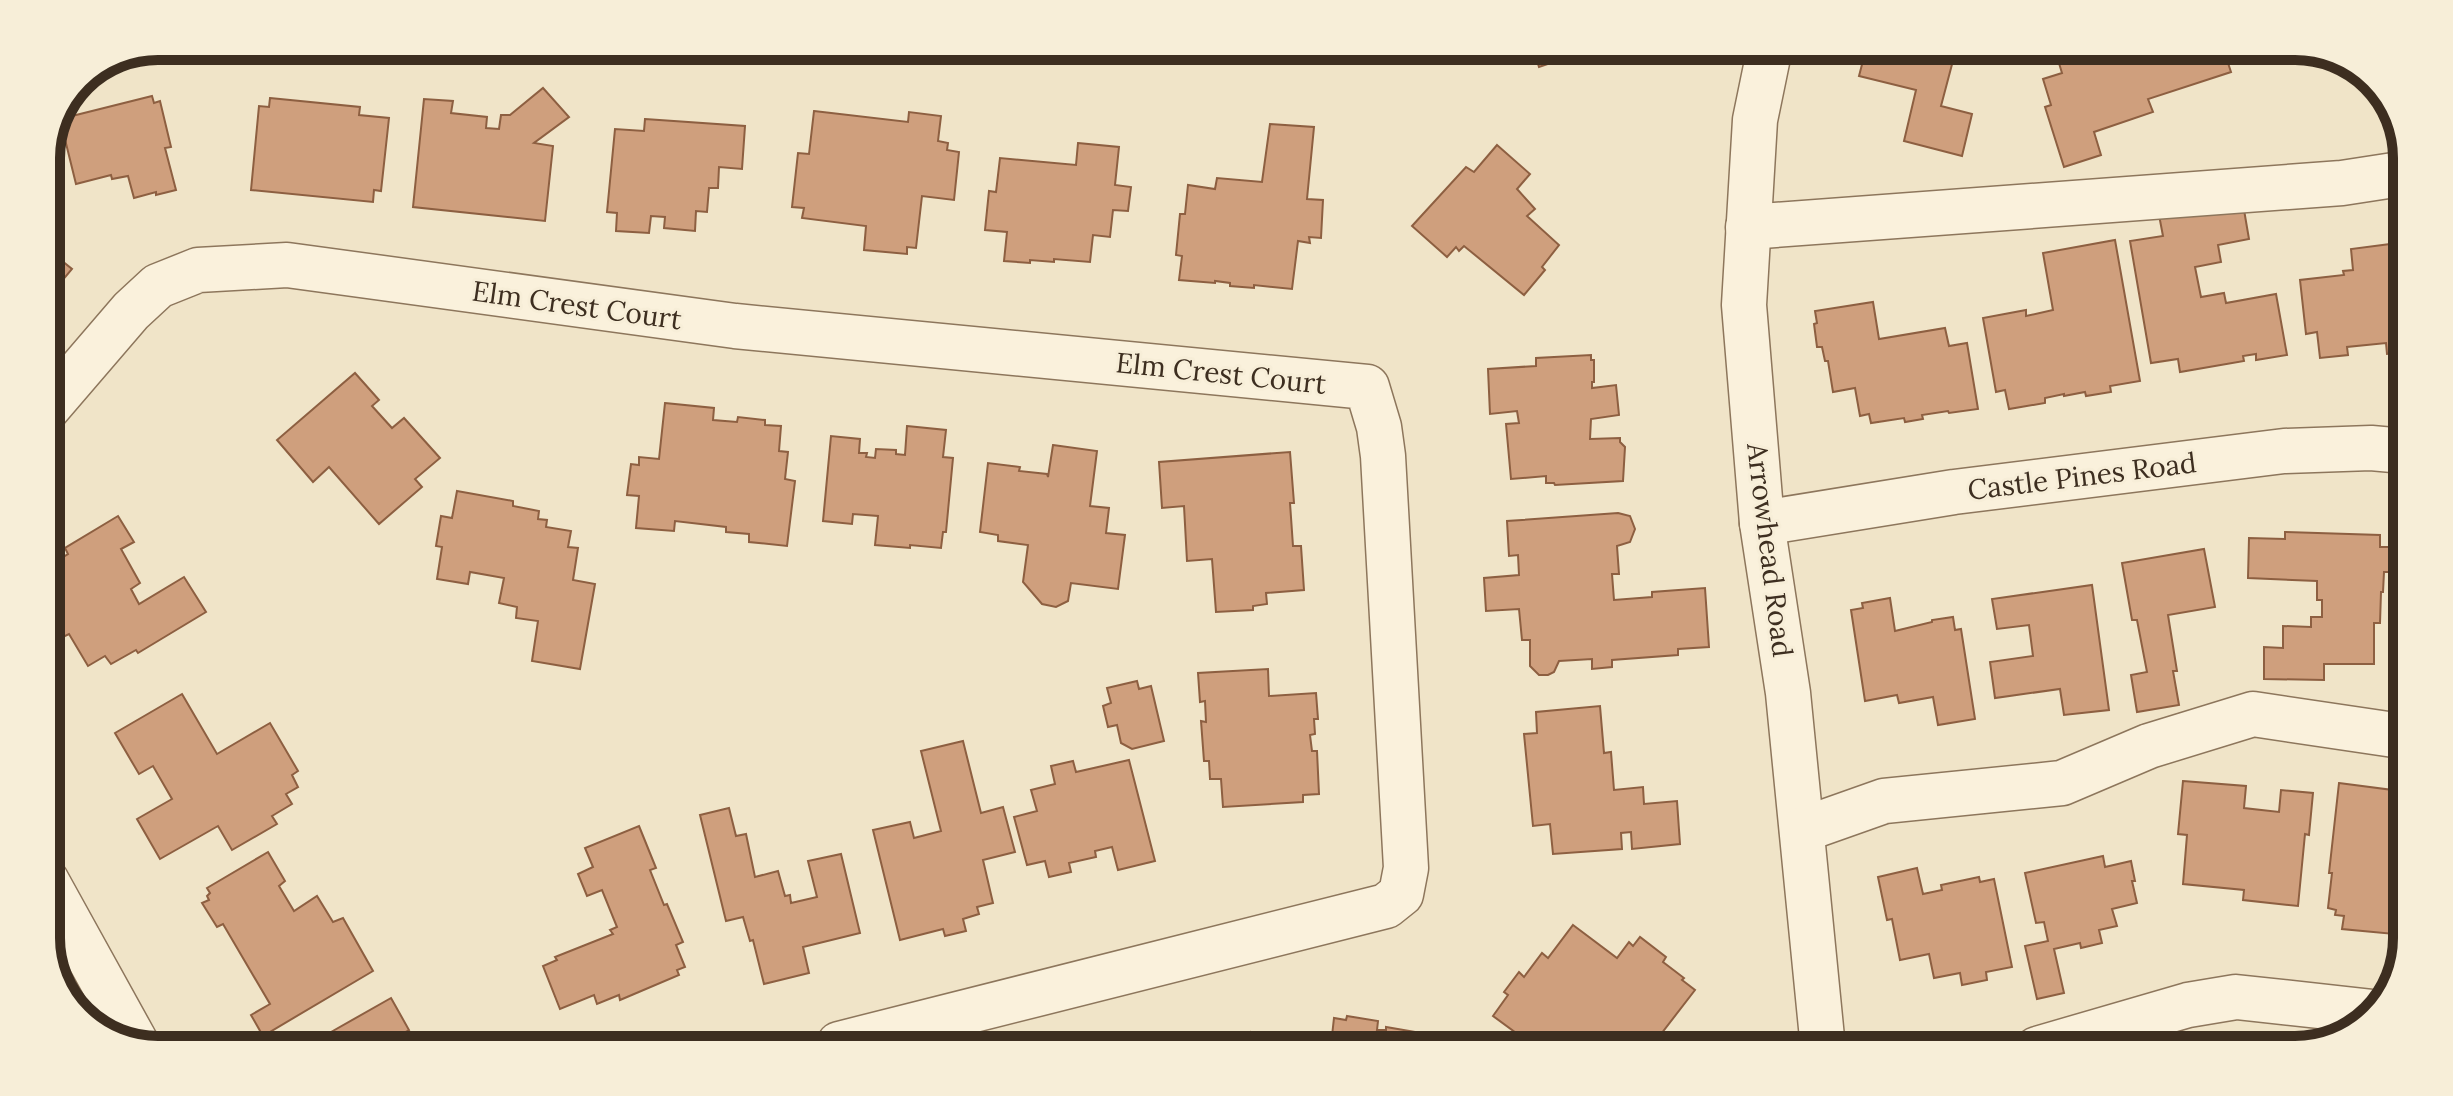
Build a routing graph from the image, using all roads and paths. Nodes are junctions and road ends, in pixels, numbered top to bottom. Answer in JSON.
{"nodes":[{"id":1,"x":1767,"y":60,"type":"edge"},
{"id":2,"x":2393,"y":175,"type":"edge"},
{"id":3,"x":1748,"y":227,"type":"junction"},
{"id":4,"x":60,"y":394,"type":"edge"},
{"id":5,"x":2393,"y":450,"type":"edge"},
{"id":6,"x":1762,"y":523,"type":"junction"},
{"id":7,"x":2393,"y":735,"type":"edge"},
{"id":8,"x":1802,"y":830,"type":"junction"},
{"id":9,"x":60,"y":905,"type":"edge"},
{"id":10,"x":2361,"y":1011,"type":"edge"},
{"id":11,"x":130,"y":1032,"type":"edge"},
{"id":12,"x":871,"y":1036,"type":"edge"},
{"id":13,"x":1822,"y":1036,"type":"edge"},
{"id":14,"x":2082,"y":1036,"type":"edge"}],
"edges":[{"from":1,"to":3,"type":"street","name":"Arrowhead Road"},
{"from":2,"to":3,"type":"street"},
{"from":3,"to":6,"type":"street","name":"Arrowhead Road"},
{"from":4,"to":12,"type":"street","name":"Elm Crest Court"},
{"from":5,"to":6,"type":"street","name":"Castle Pines Road"},
{"from":6,"to":8,"type":"street","name":"Arrowhead Road"},
{"from":7,"to":8,"type":"street"},
{"from":8,"to":13,"type":"street","name":"Arrowhead Road"},
{"from":9,"to":11,"type":"street"},
{"from":10,"to":14,"type":"street"}]}
